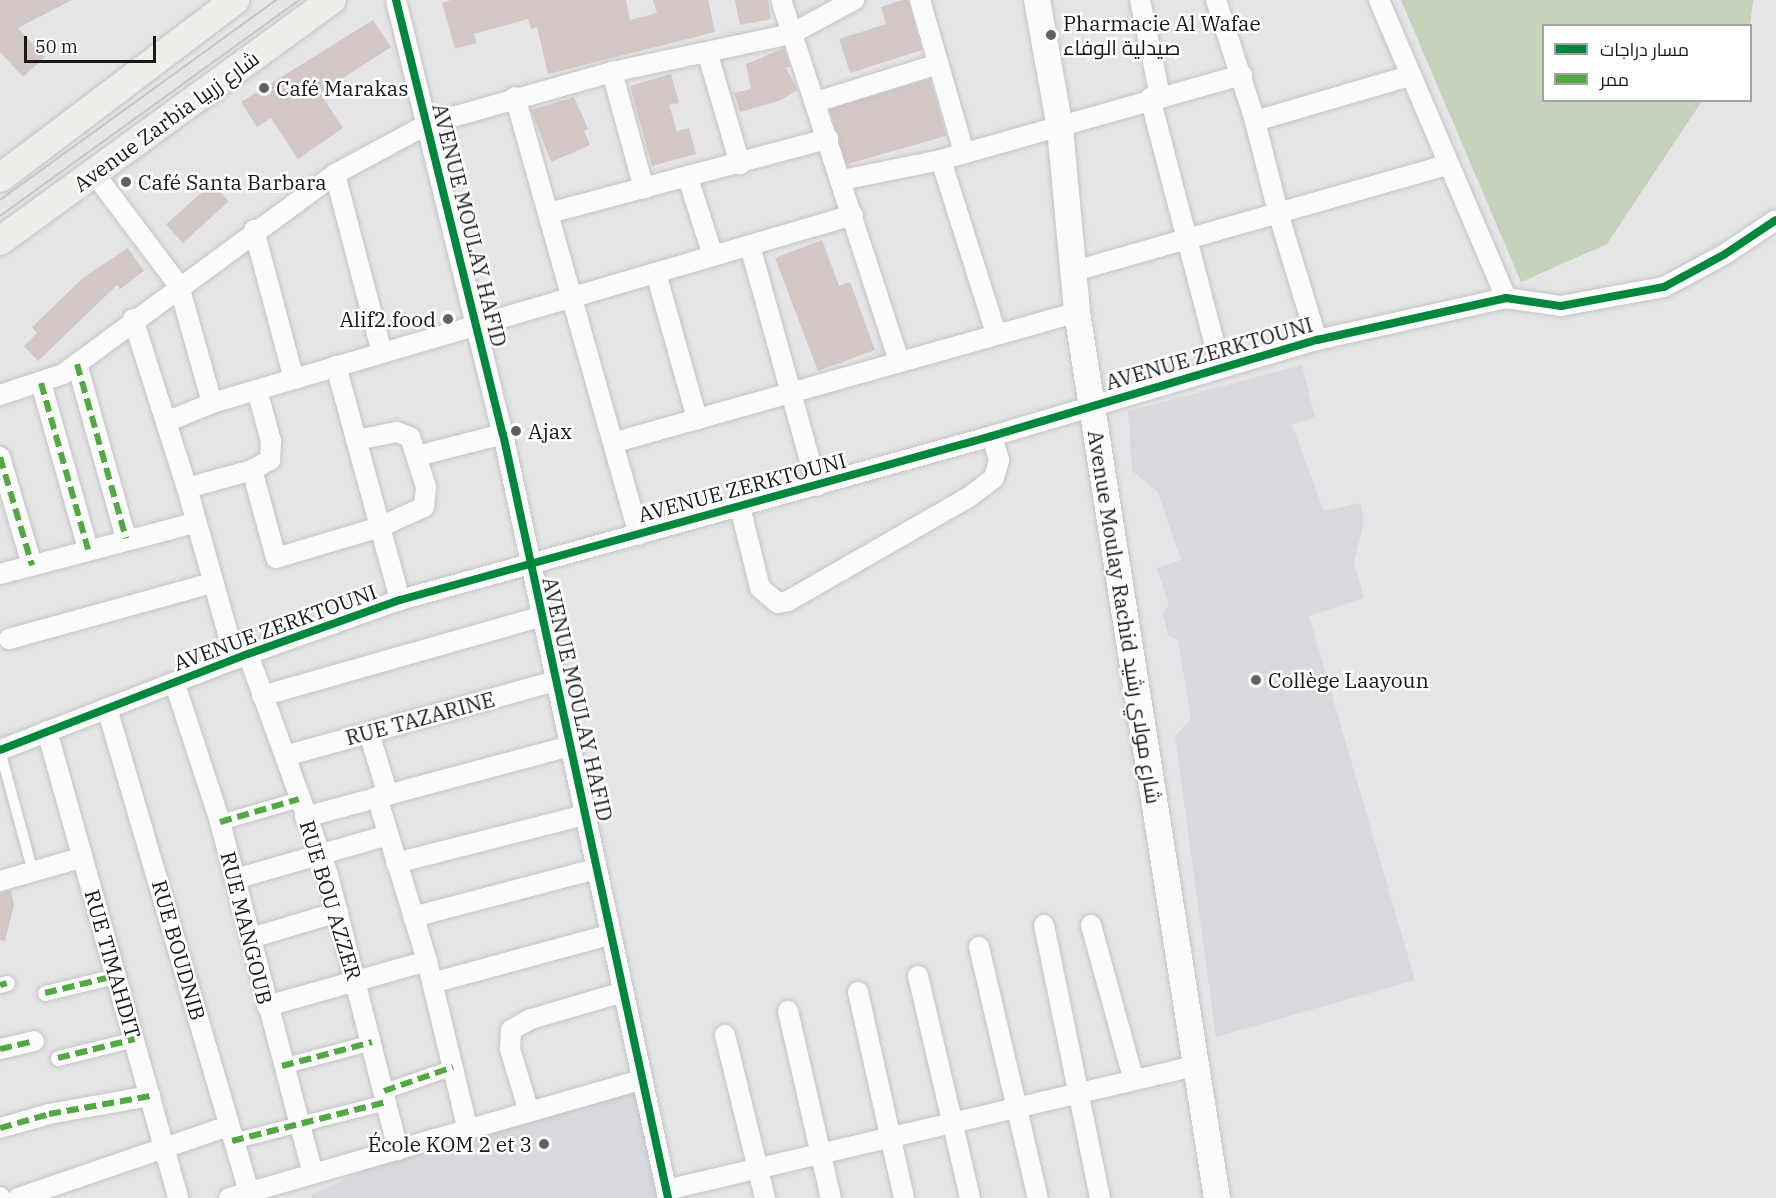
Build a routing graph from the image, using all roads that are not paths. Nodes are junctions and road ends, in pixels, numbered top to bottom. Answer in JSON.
{"nodes":[{"id":1,"x":235,"y":0,"type":"edge"},
{"id":2,"x":332,"y":0,"type":"edge"},
{"id":3,"x":396,"y":0,"type":"edge"},
{"id":4,"x":781,"y":0,"type":"edge"},
{"id":5,"x":854,"y":0,"type":"edge"},
{"id":6,"x":920,"y":0,"type":"edge"},
{"id":7,"x":1037,"y":0,"type":"edge"},
{"id":8,"x":1140,"y":0,"type":"edge"},
{"id":9,"x":1216,"y":0,"type":"edge"},
{"id":10,"x":1379,"y":0,"type":"edge"},
{"id":11,"x":791,"y":34,"type":"junction"},
{"id":12,"x":708,"y":55,"type":"junction"},
{"id":13,"x":938,"y":64,"type":"junction"},
{"id":14,"x":612,"y":72,"type":"junction"},
{"id":15,"x":1242,"y":75,"type":"junction"},
{"id":16,"x":1409,"y":76,"type":"junction"},
{"id":17,"x":515,"y":96,"type":"junction"},
{"id":18,"x":1155,"y":97,"type":"junction"},
{"id":19,"x":816,"y":102,"type":"junction"},
{"id":20,"x":1255,"y":121,"type":"junction"},
{"id":21,"x":428,"y":124,"type":"junction"},
{"id":22,"x":1060,"y":128,"type":"junction"},
{"id":23,"x":828,"y":139,"type":"junction"},
{"id":24,"x":964,"y":152,"type":"junction"},
{"id":25,"x":940,"y":160,"type":"junction"},
{"id":26,"x":740,"y":164,"type":"junction"},
{"id":27,"x":1447,"y":165,"type":"junction"},
{"id":28,"x":94,"y":172,"type":"junction"},
{"id":29,"x":335,"y":174,"type":"junction"},
{"id":30,"x":0,"y":178,"type":"edge"},
{"id":31,"x":688,"y":178,"type":"junction"},
{"id":32,"x":842,"y":180,"type":"junction"},
{"id":33,"x":644,"y":189,"type":"junction"},
{"id":34,"x":549,"y":213,"type":"junction"},
{"id":35,"x":853,"y":215,"type":"junction"},
{"id":36,"x":1279,"y":216,"type":"junction"},
{"id":37,"x":1776,"y":220,"type":"edge"},
{"id":38,"x":254,"y":230,"type":"junction"},
{"id":39,"x":1188,"y":240,"type":"junction"},
{"id":40,"x":0,"y":241,"type":"edge"},
{"id":41,"x":750,"y":246,"type":"junction"},
{"id":42,"x":713,"y":256,"type":"junction"},
{"id":43,"x":1075,"y":271,"type":"junction"},
{"id":44,"x":656,"y":273,"type":"junction"},
{"id":45,"x":179,"y":286,"type":"junction"},
{"id":46,"x":573,"y":297,"type":"junction"},
{"id":47,"x":1506,"y":298,"type":"junction"},
{"id":48,"x":1077,"y":312,"type":"junction"},
{"id":49,"x":133,"y":319,"type":"junction"},
{"id":50,"x":476,"y":325,"type":"junction"},
{"id":51,"x":996,"y":333,"type":"junction"},
{"id":52,"x":1317,"y":340,"type":"junction"},
{"id":53,"x":382,"y":353,"type":"junction"},
{"id":54,"x":899,"y":361,"type":"junction"},
{"id":55,"x":77,"y":364,"type":"junction"},
{"id":56,"x":336,"y":366,"type":"junction"},
{"id":57,"x":1221,"y":368,"type":"junction"},
{"id":58,"x":294,"y":379,"type":"junction"},
{"id":59,"x":41,"y":383,"type":"junction"},
{"id":60,"x":257,"y":390,"type":"junction"},
{"id":61,"x":793,"y":391,"type":"junction"},
{"id":62,"x":0,"y":395,"type":"edge"},
{"id":63,"x":212,"y":404,"type":"junction"},
{"id":64,"x":1092,"y":405,"type":"junction"},
{"id":65,"x":697,"y":418,"type":"junction"},
{"id":66,"x":166,"y":422,"type":"junction"},
{"id":67,"x":503,"y":434,"type":"junction"},
{"id":68,"x":992,"y":436,"type":"junction"},
{"id":69,"x":356,"y":440,"type":"junction"},
{"id":70,"x":616,"y":442,"type":"junction"},
{"id":71,"x":417,"y":456,"type":"junction"},
{"id":72,"x":0,"y":457,"type":"edge"},
{"id":73,"x":252,"y":470,"type":"junction"},
{"id":74,"x":818,"y":486,"type":"junction"},
{"id":75,"x":187,"y":488,"type":"junction"},
{"id":76,"x":741,"y":507,"type":"junction"},
{"id":77,"x":194,"y":523,"type":"junction"},
{"id":78,"x":380,"y":527,"type":"junction"},
{"id":79,"x":639,"y":535,"type":"junction"},
{"id":80,"x":126,"y":538,"type":"junction"},
{"id":81,"x":88,"y":549,"type":"junction"},
{"id":82,"x":529,"y":564,"type":"junction"},
{"id":83,"x":32,"y":565,"type":"junction"},
{"id":84,"x":0,"y":574,"type":"edge"},
{"id":85,"x":212,"y":584,"type":"junction"},
{"id":86,"x":400,"y":600,"type":"junction"},
{"id":87,"x":540,"y":617,"type":"junction"},
{"id":88,"x":9,"y":639,"type":"dead end"},
{"id":89,"x":242,"y":656,"type":"junction"},
{"id":90,"x":555,"y":681,"type":"junction"},
{"id":91,"x":175,"y":684,"type":"junction"},
{"id":92,"x":262,"y":696,"type":"junction"},
{"id":93,"x":107,"y":708,"type":"junction"},
{"id":94,"x":47,"y":731,"type":"junction"},
{"id":95,"x":369,"y":732,"type":"junction"},
{"id":96,"x":570,"y":746,"type":"junction"},
{"id":97,"x":0,"y":750,"type":"edge"},
{"id":98,"x":285,"y":756,"type":"junction"},
{"id":99,"x":382,"y":796,"type":"junction"},
{"id":100,"x":302,"y":808,"type":"junction"},
{"id":101,"x":585,"y":814,"type":"junction"},
{"id":102,"x":220,"y":822,"type":"junction"},
{"id":103,"x":388,"y":835,"type":"junction"},
{"id":104,"x":321,"y":855,"type":"junction"},
{"id":105,"x":81,"y":858,"type":"junction"},
{"id":106,"x":396,"y":863,"type":"junction"},
{"id":107,"x":596,"y":869,"type":"junction"},
{"id":108,"x":33,"y":872,"type":"junction"},
{"id":109,"x":236,"y":879,"type":"junction"},
{"id":110,"x":0,"y":881,"type":"edge"},
{"id":111,"x":338,"y":912,"type":"junction"},
{"id":112,"x":413,"y":917,"type":"junction"},
{"id":113,"x":1091,"y":925,"type":"dead end"},
{"id":114,"x":1044,"y":926,"type":"dead end"},
{"id":115,"x":609,"y":935,"type":"junction"},
{"id":116,"x":251,"y":938,"type":"junction"},
{"id":117,"x":980,"y":947,"type":"dead end"},
{"id":118,"x":427,"y":961,"type":"junction"},
{"id":119,"x":115,"y":975,"type":"junction"},
{"id":120,"x":918,"y":976,"type":"dead end"},
{"id":121,"x":357,"y":981,"type":"junction"},
{"id":122,"x":432,"y":983,"type":"junction"},
{"id":123,"x":858,"y":992,"type":"dead end"},
{"id":124,"x":45,"y":993,"type":"dead end"},
{"id":125,"x":620,"y":993,"type":"junction"},
{"id":126,"x":267,"y":1006,"type":"junction"},
{"id":127,"x":788,"y":1011,"type":"dead end"},
{"id":128,"x":725,"y":1035,"type":"dead end"},
{"id":129,"x":135,"y":1039,"type":"junction"},
{"id":130,"x":34,"y":1041,"type":"dead end"},
{"id":131,"x":372,"y":1042,"type":"junction"},
{"id":132,"x":0,"y":1049,"type":"edge"},
{"id":133,"x":58,"y":1058,"type":"dead end"},
{"id":134,"x":282,"y":1066,"type":"junction"},
{"id":135,"x":1195,"y":1066,"type":"junction"},
{"id":136,"x":453,"y":1067,"type":"junction"},
{"id":137,"x":1133,"y":1078,"type":"junction"},
{"id":138,"x":641,"y":1080,"type":"junction"},
{"id":139,"x":1079,"y":1094,"type":"junction"},
{"id":140,"x":150,"y":1096,"type":"junction"},
{"id":141,"x":385,"y":1096,"type":"junction"},
{"id":142,"x":1016,"y":1109,"type":"junction"},
{"id":143,"x":529,"y":1112,"type":"junction"},
{"id":144,"x":300,"y":1123,"type":"junction"},
{"id":145,"x":954,"y":1123,"type":"junction"},
{"id":146,"x":0,"y":1128,"type":"edge"},
{"id":147,"x":468,"y":1130,"type":"junction"},
{"id":148,"x":230,"y":1133,"type":"junction"},
{"id":149,"x":892,"y":1138,"type":"junction"},
{"id":150,"x":166,"y":1146,"type":"junction"},
{"id":151,"x":398,"y":1150,"type":"junction"},
{"id":152,"x":821,"y":1155,"type":"junction"},
{"id":153,"x":759,"y":1170,"type":"junction"},
{"id":154,"x":313,"y":1173,"type":"junction"},
{"id":155,"x":249,"y":1192,"type":"junction"},
{"id":156,"x":272,"y":1192,"type":"edge"},
{"id":157,"x":667,"y":1194,"type":"edge"},
{"id":158,"x":18,"y":1198,"type":"edge"},
{"id":159,"x":178,"y":1198,"type":"edge"},
{"id":160,"x":229,"y":1198,"type":"edge"},
{"id":161,"x":765,"y":1198,"type":"edge"},
{"id":162,"x":831,"y":1198,"type":"edge"},
{"id":163,"x":904,"y":1198,"type":"edge"},
{"id":164,"x":970,"y":1198,"type":"edge"},
{"id":165,"x":1038,"y":1198,"type":"edge"},
{"id":166,"x":1100,"y":1198,"type":"edge"},
{"id":167,"x":1217,"y":1198,"type":"edge"}],
"edges":[{"from":1,"to":30,"type":"main road"},
{"from":2,"to":28,"type":"main road","name":"Avenue Zarbia شارع زربيا"},
{"from":3,"to":21,"type":"street","name":"AVENUE MOULAY HAFID"},
{"from":4,"to":11,"type":"street"},
{"from":5,"to":11,"type":"street"},
{"from":6,"to":13,"type":"street"},
{"from":7,"to":22,"type":"street","name":"Avenue Moulay Rachid شارع مولاي رشيد"},
{"from":8,"to":18,"type":"street"},
{"from":9,"to":15,"type":"street"},
{"from":10,"to":16,"type":"street"},
{"from":11,"to":12,"type":"street"},
{"from":11,"to":19,"type":"street"},
{"from":12,"to":14,"type":"street"},
{"from":12,"to":26,"type":"street"},
{"from":13,"to":19,"type":"street"},
{"from":13,"to":24,"type":"street"},
{"from":14,"to":17,"type":"street"},
{"from":14,"to":33,"type":"street"},
{"from":15,"to":18,"type":"street"},
{"from":15,"to":20,"type":"street"},
{"from":16,"to":20,"type":"street"},
{"from":16,"to":27,"type":"street"},
{"from":17,"to":21,"type":"street"},
{"from":17,"to":34,"type":"street"},
{"from":18,"to":22,"type":"street"},
{"from":18,"to":39,"type":"street"},
{"from":19,"to":23,"type":"street"},
{"from":20,"to":36,"type":"street"},
{"from":21,"to":29,"type":"street"},
{"from":21,"to":50,"type":"street","name":"AVENUE MOULAY HAFID"},
{"from":22,"to":24,"type":"street"},
{"from":22,"to":43,"type":"street","name":"Avenue Moulay Rachid شارع مولاي رشيد"},
{"from":23,"to":26,"type":"street"},
{"from":23,"to":32,"type":"street"},
{"from":24,"to":25,"type":"street"},
{"from":25,"to":32,"type":"street"},
{"from":25,"to":51,"type":"street"},
{"from":26,"to":31,"type":"street"},
{"from":27,"to":36,"type":"street"},
{"from":27,"to":47,"type":"street"},
{"from":28,"to":40,"type":"main road","name":"Avenue Zarbia شارع زربيا"},
{"from":28,"to":45,"type":"street"},
{"from":29,"to":38,"type":"street"},
{"from":29,"to":53,"type":"street"},
{"from":31,"to":33,"type":"street"},
{"from":31,"to":42,"type":"street"},
{"from":32,"to":35,"type":"street"},
{"from":33,"to":34,"type":"street"},
{"from":34,"to":46,"type":"street"},
{"from":35,"to":41,"type":"street"},
{"from":35,"to":54,"type":"street"},
{"from":36,"to":39,"type":"street"},
{"from":36,"to":52,"type":"street"},
{"from":37,"to":47,"type":"street"},
{"from":38,"to":45,"type":"street"},
{"from":38,"to":58,"type":"street"},
{"from":39,"to":43,"type":"street"},
{"from":39,"to":57,"type":"street"},
{"from":41,"to":42,"type":"street"},
{"from":41,"to":61,"type":"street"},
{"from":42,"to":44,"type":"street"},
{"from":43,"to":48,"type":"street","name":"Avenue Moulay Rachid شارع مولاي رشيد"},
{"from":44,"to":46,"type":"street"},
{"from":44,"to":65,"type":"street"},
{"from":45,"to":49,"type":"street"},
{"from":45,"to":63,"type":"street"},
{"from":46,"to":50,"type":"street"},
{"from":46,"to":70,"type":"street"},
{"from":47,"to":52,"type":"street","name":"AVENUE ZERKTOUNI"},
{"from":48,"to":51,"type":"street"},
{"from":48,"to":64,"type":"street","name":"Avenue Moulay Rachid شارع مولاي رشيد"},
{"from":49,"to":55,"type":"street"},
{"from":49,"to":66,"type":"street","name":"RUE BOU AZZER"},
{"from":50,"to":53,"type":"street"},
{"from":50,"to":67,"type":"street","name":"AVENUE MOULAY HAFID"},
{"from":51,"to":54,"type":"street"},
{"from":52,"to":57,"type":"street","name":"AVENUE ZERKTOUNI"},
{"from":53,"to":56,"type":"street"},
{"from":54,"to":61,"type":"street"},
{"from":55,"to":59,"type":"street"},
{"from":55,"to":80,"type":"street"},
{"from":56,"to":58,"type":"street"},
{"from":56,"to":69,"type":"street"},
{"from":57,"to":64,"type":"street","name":"AVENUE ZERKTOUNI"},
{"from":58,"to":60,"type":"street"},
{"from":59,"to":62,"type":"street"},
{"from":59,"to":81,"type":"street"},
{"from":60,"to":63,"type":"street"},
{"from":60,"to":73,"type":"street"},
{"from":61,"to":65,"type":"street"},
{"from":61,"to":74,"type":"street"},
{"from":63,"to":66,"type":"street"},
{"from":64,"to":68,"type":"street","name":"AVENUE ZERKTOUNI"},
{"from":64,"to":135,"type":"street","name":"Avenue Moulay Rachid شارع مولاي رشيد"},
{"from":65,"to":70,"type":"street"},
{"from":66,"to":75,"type":"street","name":"RUE BOU AZZER"},
{"from":67,"to":71,"type":"street"},
{"from":67,"to":82,"type":"street","name":"AVENUE MOULAY HAFID"},
{"from":68,"to":74,"type":"street","name":"AVENUE ZERKTOUNI"},
{"from":68,"to":76,"type":"street"},
{"from":69,"to":71,"type":"street"},
{"from":69,"to":78,"type":"street"},
{"from":70,"to":79,"type":"street"},
{"from":71,"to":78,"type":"street"},
{"from":72,"to":83,"type":"street"},
{"from":73,"to":75,"type":"street"},
{"from":73,"to":78,"type":"street"},
{"from":74,"to":76,"type":"street","name":"AVENUE ZERKTOUNI"},
{"from":75,"to":77,"type":"street","name":"RUE BOU AZZER"},
{"from":76,"to":79,"type":"street","name":"AVENUE ZERKTOUNI"},
{"from":77,"to":80,"type":"street"},
{"from":77,"to":85,"type":"street","name":"RUE BOU AZZER"},
{"from":78,"to":86,"type":"street"},
{"from":79,"to":82,"type":"street","name":"AVENUE ZERKTOUNI"},
{"from":80,"to":81,"type":"street"},
{"from":81,"to":83,"type":"street"},
{"from":82,"to":86,"type":"street","name":"AVENUE ZERKTOUNI"},
{"from":82,"to":87,"type":"street","name":"AVENUE MOULAY HAFID"},
{"from":83,"to":84,"type":"street"},
{"from":85,"to":88,"type":"street"},
{"from":85,"to":89,"type":"street","name":"RUE BOU AZZER"},
{"from":86,"to":89,"type":"street","name":"AVENUE ZERKTOUNI"},
{"from":87,"to":90,"type":"street","name":"AVENUE MOULAY HAFID"},
{"from":87,"to":92,"type":"street"},
{"from":89,"to":91,"type":"street","name":"AVENUE ZERKTOUNI"},
{"from":89,"to":92,"type":"street","name":"RUE BOU AZZER"},
{"from":90,"to":95,"type":"street","name":"RUE TAZARINE"},
{"from":90,"to":96,"type":"street","name":"AVENUE MOULAY HAFID"},
{"from":91,"to":93,"type":"street","name":"AVENUE ZERKTOUNI"},
{"from":91,"to":102,"type":"street","name":"RUE MANGOUB"},
{"from":92,"to":98,"type":"street","name":"RUE BOU AZZER"},
{"from":93,"to":94,"type":"street","name":"AVENUE ZERKTOUNI"},
{"from":93,"to":148,"type":"street","name":"RUE BOUDNIB"},
{"from":94,"to":97,"type":"street","name":"AVENUE ZERKTOUNI"},
{"from":94,"to":105,"type":"street","name":"RUE TIMAHDIT"},
{"from":95,"to":98,"type":"street","name":"RUE TAZARINE"},
{"from":95,"to":99,"type":"street"},
{"from":96,"to":99,"type":"street"},
{"from":96,"to":101,"type":"street","name":"AVENUE MOULAY HAFID"},
{"from":97,"to":108,"type":"lane"},
{"from":98,"to":100,"type":"street","name":"RUE BOU AZZER"},
{"from":99,"to":100,"type":"street"},
{"from":99,"to":103,"type":"street"},
{"from":100,"to":102,"type":"street"},
{"from":100,"to":104,"type":"street","name":"RUE BOU AZZER"},
{"from":101,"to":106,"type":"street"},
{"from":101,"to":107,"type":"street","name":"AVENUE MOULAY HAFID"},
{"from":102,"to":109,"type":"street","name":"RUE MANGOUB"},
{"from":103,"to":104,"type":"street"},
{"from":103,"to":106,"type":"street"},
{"from":104,"to":109,"type":"street"},
{"from":104,"to":111,"type":"street","name":"RUE BOU AZZER"},
{"from":105,"to":108,"type":"street"},
{"from":105,"to":119,"type":"street","name":"RUE TIMAHDIT"},
{"from":106,"to":112,"type":"street"},
{"from":107,"to":112,"type":"street"},
{"from":107,"to":115,"type":"street","name":"AVENUE MOULAY HAFID"},
{"from":108,"to":110,"type":"street"},
{"from":109,"to":116,"type":"street","name":"RUE MANGOUB"},
{"from":111,"to":116,"type":"street"},
{"from":111,"to":121,"type":"street","name":"RUE BOU AZZER"},
{"from":112,"to":118,"type":"street"},
{"from":113,"to":137,"type":"street"},
{"from":114,"to":139,"type":"street"},
{"from":115,"to":122,"type":"street"},
{"from":115,"to":125,"type":"street","name":"AVENUE MOULAY HAFID"},
{"from":116,"to":126,"type":"street","name":"RUE MANGOUB"},
{"from":117,"to":142,"type":"street"},
{"from":118,"to":121,"type":"street"},
{"from":118,"to":122,"type":"street"},
{"from":119,"to":124,"type":"street"},
{"from":119,"to":129,"type":"street","name":"RUE TIMAHDIT"},
{"from":120,"to":145,"type":"street"},
{"from":121,"to":126,"type":"street"},
{"from":121,"to":131,"type":"street","name":"RUE BOU AZZER"},
{"from":122,"to":136,"type":"street"},
{"from":123,"to":149,"type":"street"},
{"from":125,"to":138,"type":"street","name":"AVENUE MOULAY HAFID"},
{"from":125,"to":143,"type":"street"},
{"from":126,"to":134,"type":"street","name":"RUE MANGOUB"},
{"from":127,"to":152,"type":"street"},
{"from":128,"to":153,"type":"street"},
{"from":129,"to":133,"type":"street"},
{"from":129,"to":140,"type":"street","name":"RUE TIMAHDIT"},
{"from":130,"to":132,"type":"street"},
{"from":131,"to":134,"type":"street"},
{"from":131,"to":141,"type":"street","name":"RUE BOU AZZER"},
{"from":134,"to":144,"type":"street","name":"RUE MANGOUB"},
{"from":135,"to":137,"type":"street"},
{"from":135,"to":167,"type":"street","name":"Avenue Moulay Rachid شارع مولاي رشيد"},
{"from":136,"to":141,"type":"street"},
{"from":136,"to":147,"type":"street"},
{"from":137,"to":139,"type":"street"},
{"from":138,"to":143,"type":"street"},
{"from":138,"to":157,"type":"street","name":"AVENUE MOULAY HAFID"},
{"from":139,"to":142,"type":"street"},
{"from":139,"to":166,"type":"street"},
{"from":140,"to":146,"type":"street"},
{"from":140,"to":150,"type":"street","name":"RUE TIMAHDIT"},
{"from":141,"to":144,"type":"street"},
{"from":141,"to":151,"type":"street","name":"RUE BOU AZZER"},
{"from":142,"to":145,"type":"street"},
{"from":142,"to":165,"type":"street"},
{"from":143,"to":147,"type":"street"},
{"from":144,"to":148,"type":"street"},
{"from":144,"to":154,"type":"street","name":"RUE MANGOUB"},
{"from":145,"to":149,"type":"street"},
{"from":145,"to":164,"type":"street"},
{"from":147,"to":151,"type":"street"},
{"from":148,"to":150,"type":"street"},
{"from":148,"to":155,"type":"street","name":"RUE BOUDNIB"},
{"from":149,"to":152,"type":"street"},
{"from":149,"to":163,"type":"street"},
{"from":150,"to":158,"type":"street"},
{"from":150,"to":159,"type":"street","name":"RUE TIMAHDIT"},
{"from":151,"to":154,"type":"street"},
{"from":152,"to":153,"type":"street"},
{"from":152,"to":162,"type":"street"},
{"from":153,"to":157,"type":"street"},
{"from":153,"to":161,"type":"street"},
{"from":154,"to":156,"type":"street"},
{"from":155,"to":156,"type":"street"},
{"from":155,"to":160,"type":"street"}]}
